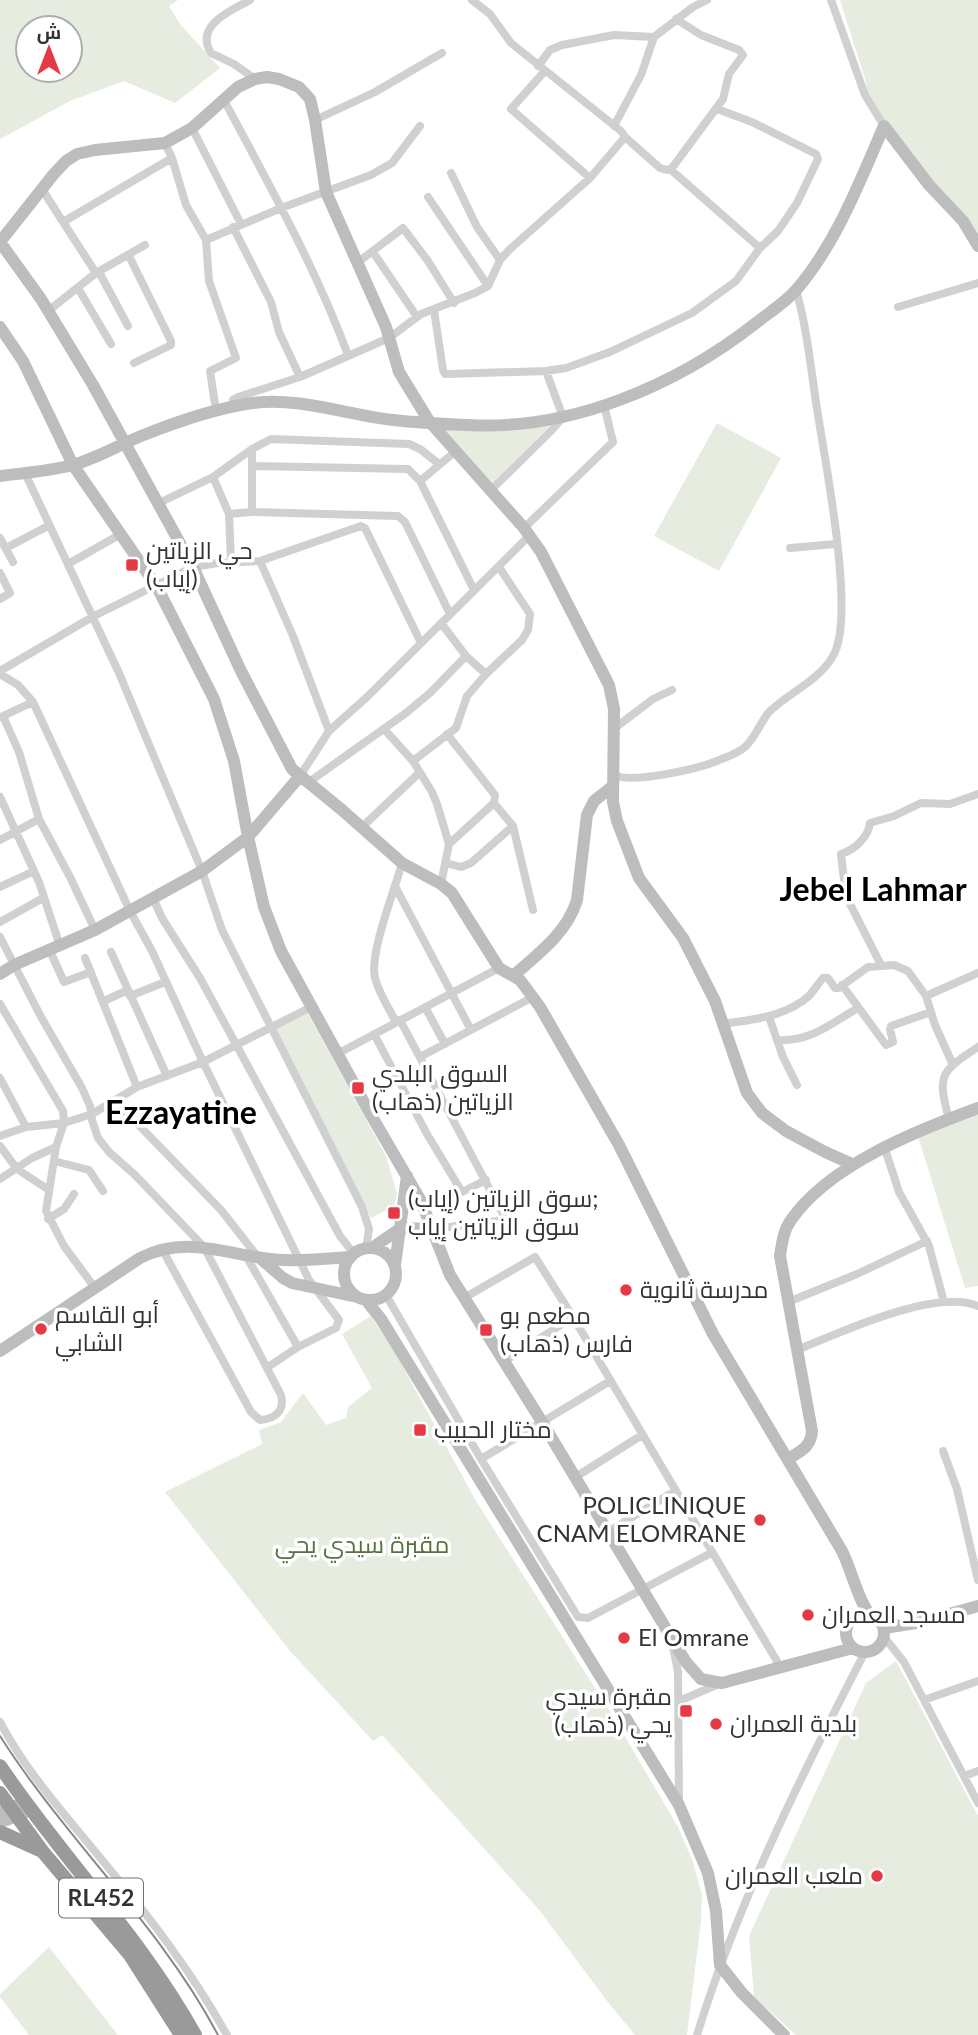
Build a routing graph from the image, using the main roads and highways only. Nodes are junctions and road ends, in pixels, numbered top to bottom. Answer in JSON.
{"nodes":[{"id":1,"x":0,"y":1766,"type":"edge"},
{"id":2,"x":0,"y":1793,"type":"edge"},
{"id":3,"x":17,"y":1810,"type":"edge"},
{"id":4,"x":0,"y":1832,"type":"edge"},
{"id":5,"x":44,"y":1852,"type":"junction"},
{"id":6,"x":181,"y":2035,"type":"edge"},
{"id":7,"x":195,"y":2035,"type":"edge"}],
"edges":[{"from":1,"to":3,"type":"highway","number":"RL452"},
{"from":2,"to":3,"type":"highway","number":"RL452"},
{"from":3,"to":5,"type":"highway","number":"RL452"},
{"from":3,"to":7,"type":"highway","number":"RL452"},
{"from":4,"to":5,"type":"highway"},
{"from":5,"to":6,"type":"highway","number":"RL452"}]}
